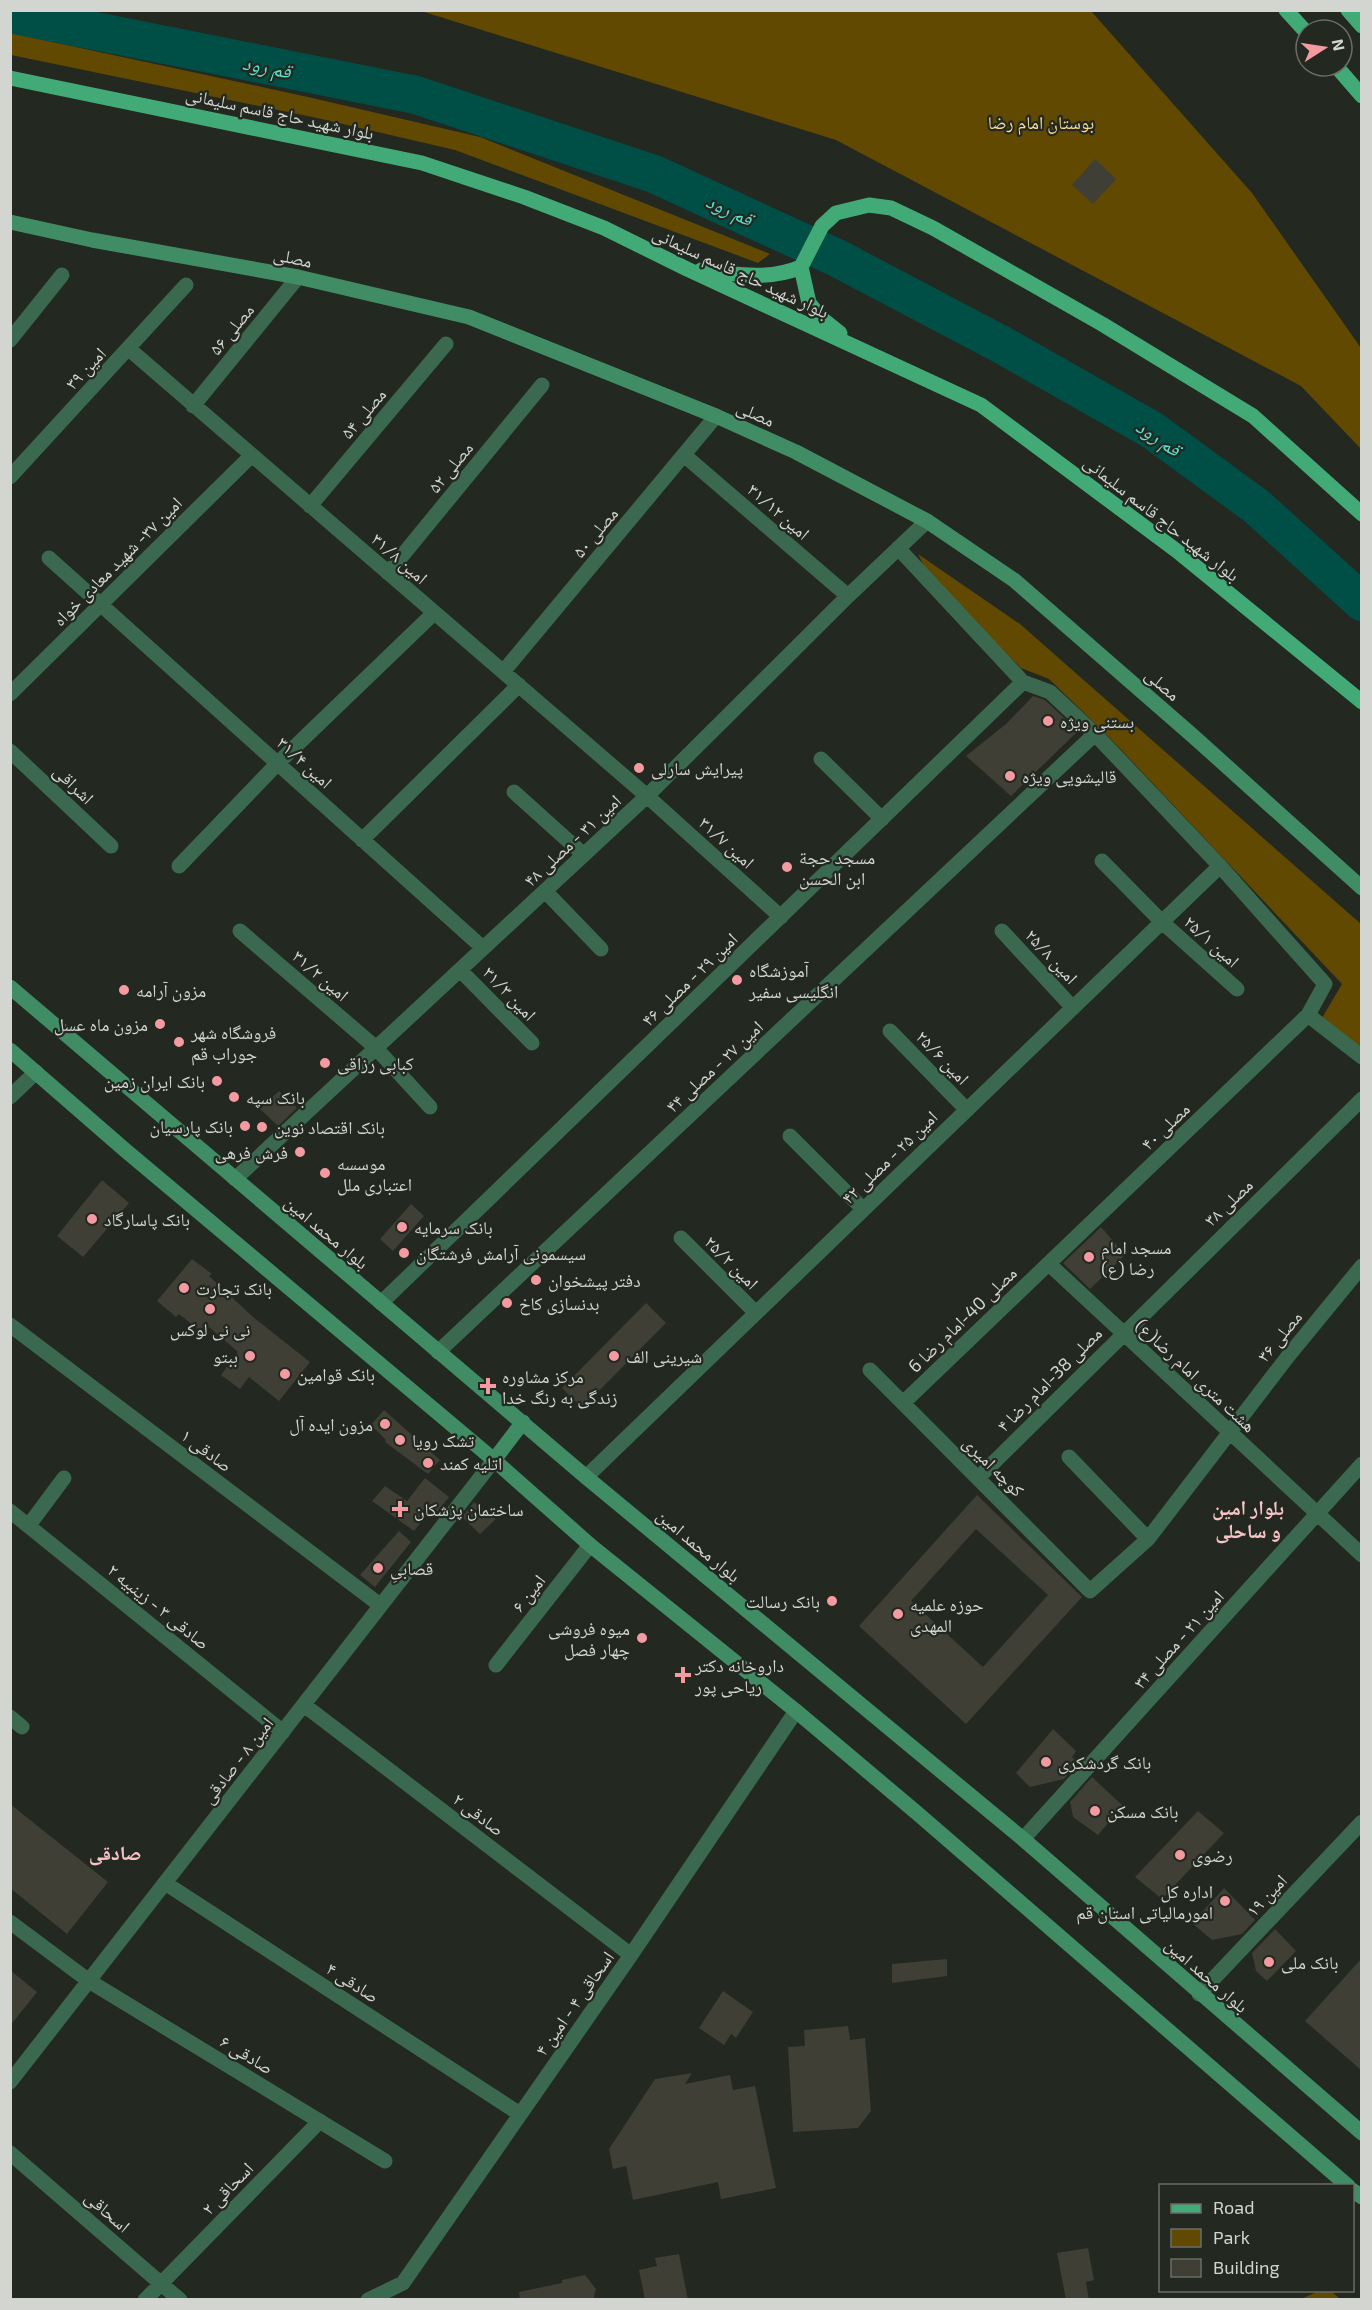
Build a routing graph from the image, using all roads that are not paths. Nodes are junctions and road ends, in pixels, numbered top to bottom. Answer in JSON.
{"nodes":[{"id":1,"x":1348,"y":10,"type":"edge"},
{"id":2,"x":1362,"y":26,"type":"edge"},
{"id":3,"x":10,"y":78,"type":"edge"},
{"id":4,"x":1346,"y":78,"type":"edge"},
{"id":5,"x":1362,"y":96,"type":"edge"},
{"id":6,"x":10,"y":222,"type":"edge"},
{"id":7,"x":801,"y":267,"type":"junction"},
{"id":8,"x":687,"y":268,"type":"junction"},
{"id":9,"x":62,"y":275,"type":"dead end"},
{"id":10,"x":298,"y":277,"type":"junction"},
{"id":11,"x":186,"y":285,"type":"dead end"},
{"id":12,"x":10,"y":340,"type":"edge"},
{"id":13,"x":446,"y":344,"type":"dead end"},
{"id":14,"x":129,"y":349,"type":"junction"},
{"id":15,"x":861,"y":350,"type":"junction"},
{"id":16,"x":542,"y":385,"type":"dead end"},
{"id":17,"x":193,"y":406,"type":"junction"},
{"id":18,"x":716,"y":416,"type":"junction"},
{"id":19,"x":684,"y":455,"type":"junction"},
{"id":20,"x":251,"y":456,"type":"junction"},
{"id":21,"x":10,"y":477,"type":"edge"},
{"id":22,"x":310,"y":506,"type":"junction"},
{"id":23,"x":1362,"y":514,"type":"edge"},
{"id":24,"x":927,"y":521,"type":"junction"},
{"id":25,"x":898,"y":548,"type":"junction"},
{"id":26,"x":49,"y":558,"type":"dead end"},
{"id":27,"x":388,"y":573,"type":"junction"},
{"id":28,"x":848,"y":596,"type":"junction"},
{"id":29,"x":101,"y":605,"type":"junction"},
{"id":30,"x":434,"y":613,"type":"junction"},
{"id":31,"x":503,"y":672,"type":"junction"},
{"id":32,"x":1023,"y":682,"type":"junction"},
{"id":33,"x":519,"y":685,"type":"junction"},
{"id":34,"x":10,"y":694,"type":"edge"},
{"id":35,"x":1362,"y":702,"type":"edge"},
{"id":36,"x":1095,"y":734,"type":"junction"},
{"id":37,"x":10,"y":751,"type":"edge"},
{"id":38,"x":821,"y":759,"type":"dead end"},
{"id":39,"x":277,"y":764,"type":"junction"},
{"id":40,"x":514,"y":792,"type":"dead end"},
{"id":41,"x":647,"y":796,"type":"junction"},
{"id":42,"x":882,"y":819,"type":"junction"},
{"id":43,"x":362,"y":840,"type":"junction"},
{"id":44,"x":111,"y":846,"type":"dead end"},
{"id":45,"x":584,"y":855,"type":"junction"},
{"id":46,"x":1102,"y":861,"type":"dead end"},
{"id":47,"x":1220,"y":866,"type":"junction"},
{"id":48,"x":179,"y":867,"type":"dead end"},
{"id":49,"x":1362,"y":888,"type":"edge"},
{"id":50,"x":546,"y":891,"type":"junction"},
{"id":51,"x":781,"y":917,"type":"junction"},
{"id":52,"x":1162,"y":922,"type":"junction"},
{"id":53,"x":240,"y":931,"type":"dead end"},
{"id":54,"x":1002,"y":931,"type":"dead end"},
{"id":55,"x":483,"y":948,"type":"junction"},
{"id":56,"x":601,"y":949,"type":"dead end"},
{"id":57,"x":460,"y":970,"type":"junction"},
{"id":58,"x":10,"y":987,"type":"edge"},
{"id":59,"x":1237,"y":989,"type":"dead end"},
{"id":60,"x":1073,"y":1008,"type":"junction"},
{"id":61,"x":1308,"y":1015,"type":"junction"},
{"id":62,"x":890,"y":1030,"type":"dead end"},
{"id":63,"x":531,"y":1043,"type":"dead end"},
{"id":64,"x":375,"y":1047,"type":"junction"},
{"id":65,"x":10,"y":1050,"type":"edge"},
{"id":66,"x":1362,"y":1058,"type":"edge"},
{"id":67,"x":36,"y":1072,"type":"junction"},
{"id":68,"x":10,"y":1097,"type":"edge"},
{"id":69,"x":1362,"y":1100,"type":"edge"},
{"id":70,"x":430,"y":1107,"type":"dead end"},
{"id":71,"x":967,"y":1110,"type":"junction"},
{"id":72,"x":790,"y":1136,"type":"dead end"},
{"id":73,"x":235,"y":1179,"type":"junction"},
{"id":74,"x":863,"y":1209,"type":"junction"},
{"id":75,"x":681,"y":1238,"type":"dead end"},
{"id":76,"x":1049,"y":1264,"type":"junction"},
{"id":77,"x":1362,"y":1266,"type":"edge"},
{"id":78,"x":381,"y":1303,"type":"junction"},
{"id":79,"x":756,"y":1313,"type":"junction"},
{"id":80,"x":10,"y":1325,"type":"edge"},
{"id":81,"x":1122,"y":1333,"type":"junction"},
{"id":82,"x":438,"y":1352,"type":"junction"},
{"id":83,"x":870,"y":1370,"type":"dead end"},
{"id":84,"x":903,"y":1403,"type":"junction"},
{"id":85,"x":523,"y":1422,"type":"junction"},
{"id":86,"x":1229,"y":1432,"type":"junction"},
{"id":87,"x":1069,"y":1457,"type":"dead end"},
{"id":88,"x":494,"y":1460,"type":"junction"},
{"id":89,"x":1362,"y":1464,"type":"edge"},
{"id":90,"x":586,"y":1477,"type":"junction"},
{"id":91,"x":64,"y":1478,"type":"dead end"},
{"id":92,"x":978,"y":1478,"type":"junction"},
{"id":93,"x":10,"y":1511,"type":"edge"},
{"id":94,"x":1317,"y":1514,"type":"junction"},
{"id":95,"x":29,"y":1525,"type":"junction"},
{"id":96,"x":1148,"y":1539,"type":"junction"},
{"id":97,"x":590,"y":1545,"type":"junction"},
{"id":98,"x":1362,"y":1555,"type":"edge"},
{"id":99,"x":1090,"y":1591,"type":"joint"},
{"id":100,"x":380,"y":1605,"type":"junction"},
{"id":101,"x":496,"y":1665,"type":"dead end"},
{"id":102,"x":304,"y":1705,"type":"junction"},
{"id":103,"x":796,"y":1711,"type":"junction"},
{"id":104,"x":283,"y":1732,"type":"junction"},
{"id":105,"x":1362,"y":1822,"type":"edge"},
{"id":106,"x":1023,"y":1839,"type":"junction"},
{"id":107,"x":165,"y":1883,"type":"junction"},
{"id":108,"x":10,"y":1922,"type":"edge"},
{"id":109,"x":631,"y":1955,"type":"junction"},
{"id":110,"x":89,"y":1981,"type":"junction"},
{"id":111,"x":1199,"y":1994,"type":"junction"},
{"id":112,"x":10,"y":2082,"type":"edge"},
{"id":113,"x":520,"y":2114,"type":"junction"},
{"id":114,"x":320,"y":2121,"type":"junction"},
{"id":115,"x":1362,"y":2133,"type":"edge"},
{"id":116,"x":10,"y":2153,"type":"edge"},
{"id":117,"x":385,"y":2161,"type":"dead end"},
{"id":118,"x":1346,"y":2184,"type":"edge"},
{"id":119,"x":161,"y":2282,"type":"junction"},
{"id":120,"x":145,"y":2300,"type":"edge"},
{"id":121,"x":180,"y":2300,"type":"edge"},
{"id":122,"x":368,"y":2300,"type":"edge"}],
"edges":[{"from":1,"to":2,"type":"main road"},
{"from":3,"to":8,"type":"main road","name":"بلوار شهید حاج قاسم سلیمانی"},
{"from":4,"to":5,"type":"main road"},
{"from":6,"to":10,"type":"main road","name":"مصلی"},
{"from":7,"to":8,"type":"main road"},
{"from":7,"to":15,"type":"main road"},
{"from":7,"to":23,"type":"main road"},
{"from":8,"to":15,"type":"main road","name":"بلوار شهید حاج قاسم سلیمانی"},
{"from":9,"to":12,"type":"street"},
{"from":10,"to":17,"type":"street","name":"مصلی ۵۶"},
{"from":10,"to":18,"type":"main road","name":"مصلی"},
{"from":11,"to":14,"type":"street","name":"امین ۳۹"},
{"from":13,"to":22,"type":"street","name":"مصلی ۵۴"},
{"from":14,"to":17,"type":"street","name":"امین ۳۱/۸"},
{"from":14,"to":21,"type":"street","name":"امین ۳۹"},
{"from":15,"to":35,"type":"main road","name":"بلوار شهید حاج قاسم سلیمانی"},
{"from":16,"to":27,"type":"street","name":"مصلی ۵۲"},
{"from":17,"to":20,"type":"street","name":"امین ۳۱/۸"},
{"from":18,"to":19,"type":"street","name":"مصلی ۵۰"},
{"from":18,"to":24,"type":"main road","name":"مصلی"},
{"from":19,"to":28,"type":"street","name":"امین ۳۱/۱۲"},
{"from":19,"to":31,"type":"street","name":"مصلی ۵۰"},
{"from":20,"to":22,"type":"street","name":"امین ۳۱/۸"},
{"from":20,"to":29,"type":"street","name":"امین ۳۷- شهید معادی خواه"},
{"from":22,"to":27,"type":"street","name":"امین ۳۱/۸"},
{"from":24,"to":25,"type":"street","name":"امین ۳۱ - مصلی ۴۸"},
{"from":24,"to":49,"type":"main road","name":"مصلی"},
{"from":25,"to":28,"type":"street","name":"امین ۳۱ - مصلی ۴۸"},
{"from":25,"to":32,"type":"street"},
{"from":26,"to":29,"type":"street","name":"امین ۳۱/۴"},
{"from":27,"to":30,"type":"street","name":"امین ۳۱/۸"},
{"from":28,"to":41,"type":"street","name":"امین ۳۱ - مصلی ۴۸"},
{"from":29,"to":34,"type":"street","name":"امین ۳۷- شهید معادی خواه"},
{"from":29,"to":39,"type":"street","name":"امین ۳۱/۴"},
{"from":30,"to":31,"type":"street","name":"امین ۳۱/۸"},
{"from":30,"to":39,"type":"street"},
{"from":31,"to":33,"type":"street","name":"امین ۳۱/۸"},
{"from":32,"to":36,"type":"street"},
{"from":32,"to":42,"type":"street","name":"امین ۲۹ - مصلی ۴۶"},
{"from":33,"to":41,"type":"street","name":"امین ۳۱/۸"},
{"from":33,"to":43,"type":"street"},
{"from":36,"to":47,"type":"street"},
{"from":36,"to":82,"type":"street","name":"امین ۲۷ - مصلی ۴۴"},
{"from":37,"to":44,"type":"street","name":"اشراقی"},
{"from":38,"to":42,"type":"street"},
{"from":39,"to":43,"type":"street","name":"امین ۳۱/۴"},
{"from":39,"to":48,"type":"street"},
{"from":40,"to":45,"type":"street"},
{"from":41,"to":45,"type":"street","name":"امین ۳۱ - مصلی ۴۸"},
{"from":41,"to":51,"type":"street","name":"امین ۳۱/۷"},
{"from":42,"to":51,"type":"street","name":"امین ۲۹ - مصلی ۴۶"},
{"from":43,"to":55,"type":"street","name":"امین ۳۱/۴"},
{"from":45,"to":50,"type":"street","name":"امین ۳۱ - مصلی ۴۸"},
{"from":46,"to":52,"type":"street","name":"امین ۲۵/۱"},
{"from":47,"to":52,"type":"street","name":"امین ۲۵ - مصلی ۴۲"},
{"from":47,"to":61,"type":"street","name":"مصلی ۴۰"},
{"from":50,"to":55,"type":"street","name":"امین ۳۱ - مصلی ۴۸"},
{"from":50,"to":56,"type":"street"},
{"from":51,"to":78,"type":"street","name":"امین ۲۹ - مصلی ۴۶"},
{"from":52,"to":59,"type":"street","name":"امین ۲۵/۱"},
{"from":52,"to":60,"type":"street","name":"امین ۲۵ - مصلی ۴۲"},
{"from":53,"to":64,"type":"street","name":"امین ۳۱/۲"},
{"from":54,"to":60,"type":"street","name":"امین ۲۵/۸"},
{"from":55,"to":57,"type":"street","name":"امین ۳۱ - مصلی ۴۸"},
{"from":57,"to":63,"type":"street","name":"امین ۳۱/۳"},
{"from":57,"to":64,"type":"street","name":"امین ۳۱ - مصلی ۴۸"},
{"from":58,"to":73,"type":"main road","name":"بلوار محمد امین"},
{"from":60,"to":71,"type":"street","name":"امین ۲۵ - مصلی ۴۲"},
{"from":61,"to":66,"type":"street"},
{"from":61,"to":76,"type":"street","name":"مصلی ۴۰"},
{"from":62,"to":71,"type":"street","name":"امین ۲۵/۶"},
{"from":64,"to":70,"type":"street","name":"امین ۳۱/۲"},
{"from":64,"to":73,"type":"street","name":"امین ۳۱ - مصلی ۴۸"},
{"from":65,"to":67,"type":"main road"},
{"from":67,"to":68,"type":"street"},
{"from":67,"to":88,"type":"main road"},
{"from":69,"to":81,"type":"street","name":"مصلی ۳۸"},
{"from":71,"to":74,"type":"street","name":"امین ۲۵ - مصلی ۴۲"},
{"from":72,"to":74,"type":"street"},
{"from":73,"to":78,"type":"main road","name":"بلوار محمد امین"},
{"from":74,"to":79,"type":"street","name":"امین ۲۵ - مصلی ۴۲"},
{"from":75,"to":79,"type":"street","name":"امین ۲۵/۲"},
{"from":76,"to":81,"type":"street","name":"هشت متری امام رضا(ع)"},
{"from":76,"to":84,"type":"street","name":"مصلی 40-امام رضا 6"},
{"from":77,"to":86,"type":"street","name":"مصلی ۳۶"},
{"from":78,"to":82,"type":"main road","name":"بلوار محمد امین"},
{"from":79,"to":90,"type":"street","name":"امین ۲۵ - مصلی ۴۲"},
{"from":80,"to":100,"type":"street","name":"صادقی ۱"},
{"from":81,"to":86,"type":"street","name":"هشت متری امام رضا(ع)"},
{"from":81,"to":92,"type":"street","name":"مصلی 38-امام رضا ۴"},
{"from":82,"to":85,"type":"main road","name":"بلوار محمد امین"},
{"from":83,"to":84,"type":"street","name":"کوچه امیری"},
{"from":84,"to":92,"type":"street","name":"کوچه امیری"},
{"from":85,"to":88,"type":"main road"},
{"from":85,"to":90,"type":"main road","name":"بلوار محمد امین"},
{"from":86,"to":94,"type":"street","name":"هشت متری امام رضا(ع)"},
{"from":86,"to":96,"type":"street","name":"مصلی ۳۶"},
{"from":87,"to":96,"type":"street"},
{"from":88,"to":97,"type":"main road"},
{"from":88,"to":100,"type":"street","name":"امین ۸ - صادقی"},
{"from":89,"to":94,"type":"street","name":"امین ۲۱ - مصلی ۳۴"},
{"from":90,"to":106,"type":"main road","name":"بلوار محمد امین"},
{"from":91,"to":95,"type":"street"},
{"from":92,"to":99,"type":"street","name":"کوچه امیری"},
{"from":93,"to":95,"type":"street","name":"صادقی ۳ - زینبیه ۲"},
{"from":94,"to":98,"type":"street","name":"هشت متری امام رضا(ع)"},
{"from":94,"to":106,"type":"street","name":"امین ۲۱ - مصلی ۳۴"},
{"from":95,"to":104,"type":"street","name":"صادقی ۳ - زینبیه ۲"},
{"from":96,"to":99,"type":"street","name":"مصلی ۳۶"},
{"from":97,"to":101,"type":"street","name":"امین ۶"},
{"from":97,"to":103,"type":"main road"},
{"from":100,"to":102,"type":"street","name":"امین ۸ - صادقی"},
{"from":102,"to":104,"type":"street","name":"امین ۸ - صادقی"},
{"from":102,"to":109,"type":"street","name":"صادقی ۲"},
{"from":103,"to":109,"type":"street","name":"اسحاقی ۴ - امین ۴"},
{"from":103,"to":118,"type":"main road"},
{"from":104,"to":107,"type":"street","name":"امین ۸ - صادقی"},
{"from":105,"to":111,"type":"street","name":"امین ۱۹"},
{"from":106,"to":111,"type":"main road","name":"بلوار محمد امین"},
{"from":107,"to":110,"type":"street","name":"امین ۸ - صادقی"},
{"from":107,"to":113,"type":"street","name":"صادقی ۴"},
{"from":108,"to":110,"type":"street","name":"صادقی ۶"},
{"from":109,"to":113,"type":"street","name":"اسحاقی ۴ - امین ۴"},
{"from":110,"to":112,"type":"street","name":"امین ۸ - صادقی"},
{"from":110,"to":114,"type":"street","name":"صادقی ۶"},
{"from":111,"to":115,"type":"main road","name":"بلوار محمد امین"},
{"from":113,"to":122,"type":"street","name":"اسحاقی ۴ - امین ۴"},
{"from":114,"to":117,"type":"street","name":"صادقی ۶"},
{"from":114,"to":119,"type":"street","name":"اسحاقی ۲"},
{"from":116,"to":119,"type":"street","name":"اسحاقی"},
{"from":119,"to":120,"type":"street","name":"اسحاقی ۲"},
{"from":119,"to":121,"type":"street","name":"اسحاقی"}]}
